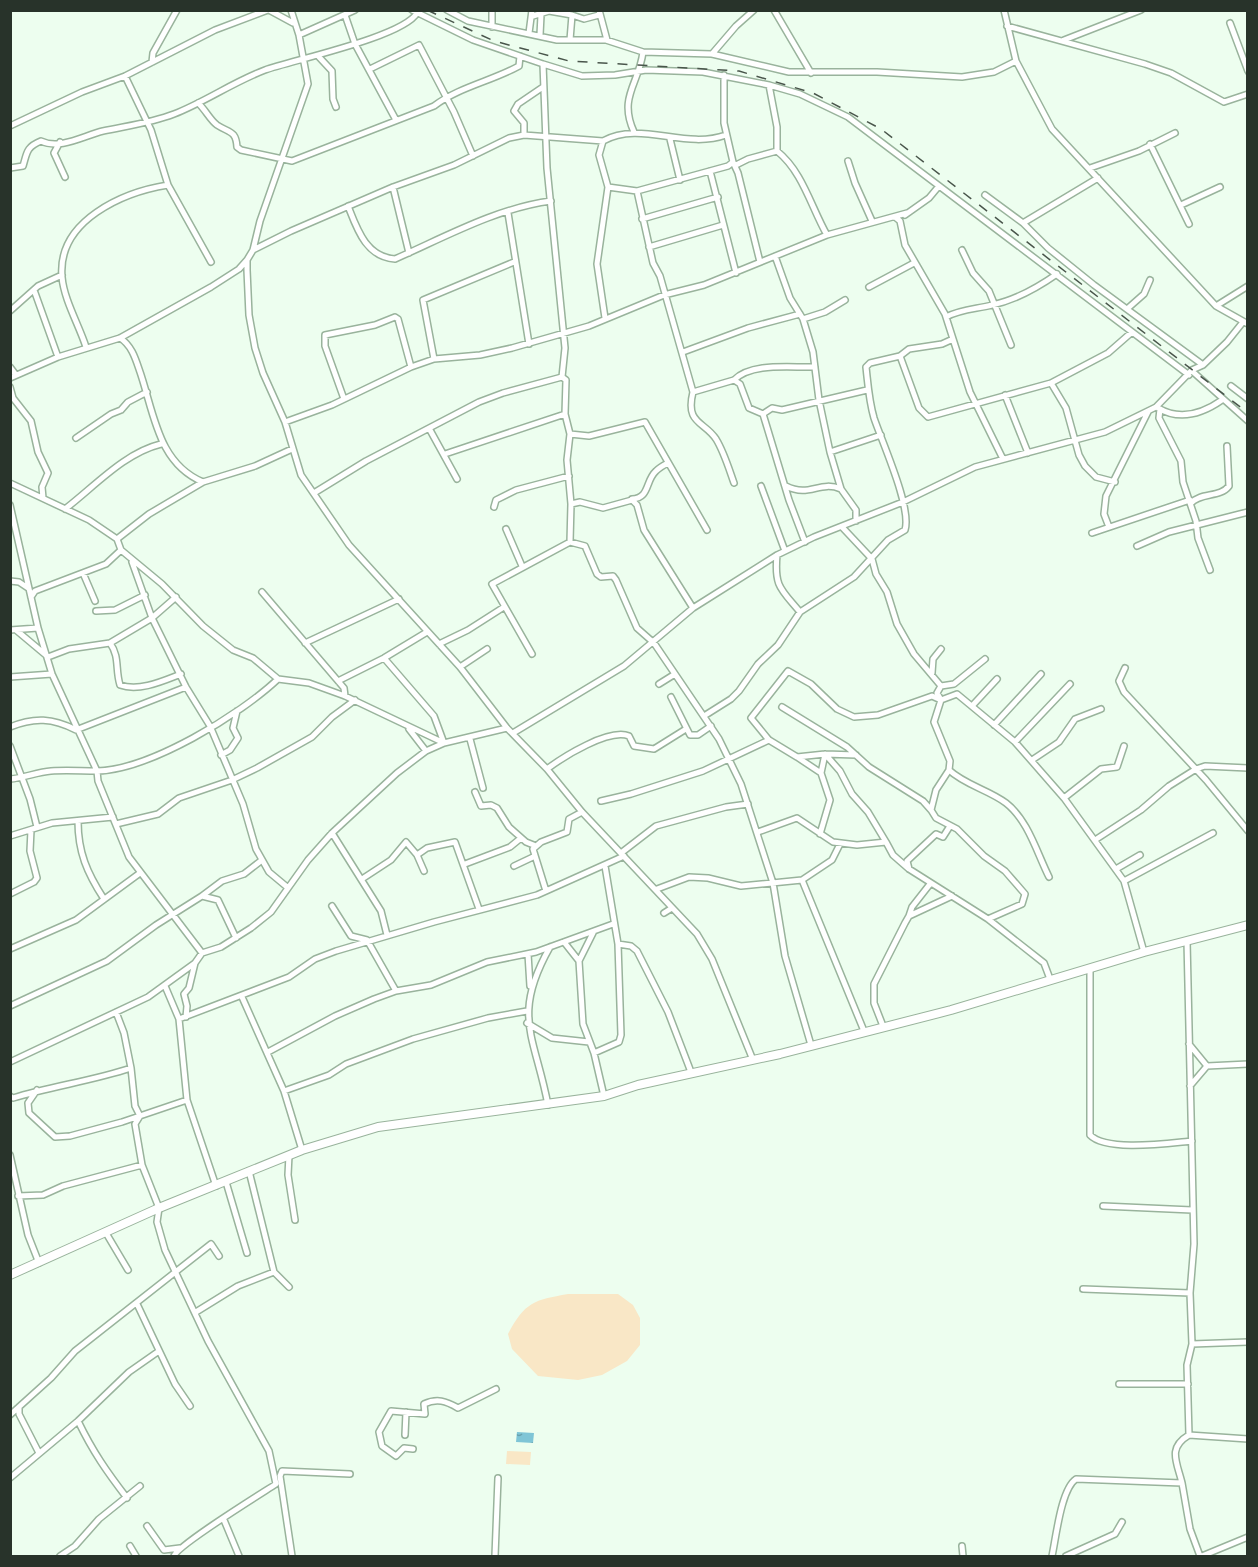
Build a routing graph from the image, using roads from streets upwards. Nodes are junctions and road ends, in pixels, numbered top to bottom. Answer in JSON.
{"nodes":[{"id":1,"x":177,"y":10,"type":"edge"},
{"id":2,"x":243,"y":10,"type":"edge"},
{"id":3,"x":269,"y":10,"type":"edge"},
{"id":4,"x":291,"y":10,"type":"edge"},
{"id":5,"x":355,"y":10,"type":"edge"},
{"id":6,"x":447,"y":10,"type":"edge"},
{"id":7,"x":492,"y":10,"type":"edge"},
{"id":8,"x":754,"y":10,"type":"edge"},
{"id":9,"x":774,"y":10,"type":"edge"},
{"id":10,"x":1004,"y":10,"type":"edge"},
{"id":11,"x":1141,"y":10,"type":"edge"},
{"id":12,"x":415,"y":12,"type":"edge"},
{"id":13,"x":533,"y":13,"type":"edge"},
{"id":14,"x":599,"y":13,"type":"edge"},
{"id":15,"x":345,"y":15,"type":"junction"},
{"id":16,"x":541,"y":15,"type":"junction"},
{"id":17,"x":572,"y":15,"type":"junction"},
{"id":18,"x":238,"y":20,"type":"junction"},
{"id":19,"x":293,"y":23,"type":"junction"},
{"id":20,"x":1230,"y":23,"type":"dead end"},
{"id":21,"x":1007,"y":26,"type":"junction"},
{"id":22,"x":492,"y":27,"type":"junction"},
{"id":23,"x":529,"y":33,"type":"junction"},
{"id":24,"x":299,"y":35,"type":"junction"},
{"id":25,"x":540,"y":35,"type":"junction"},
{"id":26,"x":570,"y":40,"type":"junction"},
{"id":27,"x":607,"y":40,"type":"junction"},
{"id":28,"x":1064,"y":40,"type":"junction"},
{"id":29,"x":355,"y":44,"type":"junction"},
{"id":30,"x":643,"y":52,"type":"junction"},
{"id":31,"x":712,"y":54,"type":"junction"},
{"id":32,"x":520,"y":56,"type":"junction"},
{"id":33,"x":319,"y":57,"type":"junction"},
{"id":34,"x":304,"y":59,"type":"junction"},
{"id":35,"x":1016,"y":61,"type":"junction"},
{"id":36,"x":152,"y":62,"type":"junction"},
{"id":37,"x":543,"y":64,"type":"junction"},
{"id":38,"x":370,"y":69,"type":"junction"},
{"id":39,"x":1248,"y":71,"type":"edge"},
{"id":40,"x":636,"y":73,"type":"junction"},
{"id":41,"x":811,"y":73,"type":"junction"},
{"id":42,"x":724,"y":75,"type":"junction"},
{"id":43,"x":125,"y":76,"type":"junction"},
{"id":44,"x":769,"y":85,"type":"junction"},
{"id":45,"x":543,"y":87,"type":"junction"},
{"id":46,"x":1248,"y":94,"type":"edge"},
{"id":47,"x":446,"y":97,"type":"junction"},
{"id":48,"x":198,"y":103,"type":"junction"},
{"id":49,"x":336,"y":107,"type":"dead end"},
{"id":50,"x":396,"y":120,"type":"junction"},
{"id":51,"x":148,"y":122,"type":"junction"},
{"id":52,"x":10,"y":126,"type":"edge"},
{"id":53,"x":634,"y":132,"type":"junction"},
{"id":54,"x":1175,"y":133,"type":"dead end"},
{"id":55,"x":524,"y":135,"type":"junction"},
{"id":56,"x":726,"y":135,"type":"junction"},
{"id":57,"x":547,"y":136,"type":"junction"},
{"id":58,"x":670,"y":139,"type":"junction"},
{"id":59,"x":603,"y":141,"type":"junction"},
{"id":60,"x":60,"y":142,"type":"junction"},
{"id":61,"x":1150,"y":144,"type":"junction"},
{"id":62,"x":777,"y":151,"type":"junction"},
{"id":63,"x":472,"y":156,"type":"junction"},
{"id":64,"x":283,"y":159,"type":"junction"},
{"id":65,"x":848,"y":161,"type":"dead end"},
{"id":66,"x":734,"y":164,"type":"junction"},
{"id":67,"x":10,"y":168,"type":"edge"},
{"id":68,"x":1090,"y":168,"type":"junction"},
{"id":69,"x":710,"y":171,"type":"junction"},
{"id":70,"x":65,"y":177,"type":"dead end"},
{"id":71,"x":1098,"y":178,"type":"junction"},
{"id":72,"x":680,"y":180,"type":"junction"},
{"id":73,"x":168,"y":185,"type":"junction"},
{"id":74,"x":939,"y":186,"type":"junction"},
{"id":75,"x":393,"y":187,"type":"junction"},
{"id":76,"x":608,"y":187,"type":"junction"},
{"id":77,"x":1220,"y":187,"type":"dead end"},
{"id":78,"x":637,"y":191,"type":"junction"},
{"id":79,"x":985,"y":195,"type":"dead end"},
{"id":80,"x":717,"y":197,"type":"junction"},
{"id":81,"x":551,"y":201,"type":"junction"},
{"id":82,"x":1181,"y":205,"type":"junction"},
{"id":83,"x":348,"y":206,"type":"junction"},
{"id":84,"x":508,"y":213,"type":"junction"},
{"id":85,"x":642,"y":219,"type":"junction"},
{"id":86,"x":898,"y":219,"type":"junction"},
{"id":87,"x":872,"y":221,"type":"junction"},
{"id":88,"x":1023,"y":223,"type":"junction"},
{"id":89,"x":1189,"y":224,"type":"dead end"},
{"id":90,"x":723,"y":225,"type":"junction"},
{"id":91,"x":827,"y":235,"type":"junction"},
{"id":92,"x":649,"y":247,"type":"junction"},
{"id":93,"x":253,"y":250,"type":"junction"},
{"id":94,"x":962,"y":250,"type":"dead end"},
{"id":95,"x":409,"y":253,"type":"junction"},
{"id":96,"x":776,"y":256,"type":"junction"},
{"id":97,"x":247,"y":260,"type":"junction"},
{"id":98,"x":514,"y":261,"type":"junction"},
{"id":99,"x":211,"y":262,"type":"dead end"},
{"id":100,"x":760,"y":262,"type":"junction"},
{"id":101,"x":914,"y":263,"type":"junction"},
{"id":102,"x":736,"y":273,"type":"junction"},
{"id":103,"x":1057,"y":274,"type":"junction"},
{"id":104,"x":62,"y":276,"type":"junction"},
{"id":105,"x":1150,"y":280,"type":"dead end"},
{"id":106,"x":1248,"y":286,"type":"edge"},
{"id":107,"x":869,"y":288,"type":"dead end"},
{"id":108,"x":34,"y":290,"type":"junction"},
{"id":109,"x":664,"y":295,"type":"junction"},
{"id":110,"x":845,"y":300,"type":"dead end"},
{"id":111,"x":994,"y":305,"type":"junction"},
{"id":112,"x":1216,"y":306,"type":"junction"},
{"id":113,"x":1127,"y":309,"type":"junction"},
{"id":114,"x":10,"y":311,"type":"edge"},
{"id":115,"x":802,"y":316,"type":"junction"},
{"id":116,"x":946,"y":317,"type":"junction"},
{"id":117,"x":605,"y":318,"type":"junction"},
{"id":118,"x":1245,"y":323,"type":"edge"},
{"id":119,"x":1132,"y":332,"type":"junction"},
{"id":120,"x":563,"y":333,"type":"junction"},
{"id":121,"x":120,"y":338,"type":"junction"},
{"id":122,"x":952,"y":339,"type":"junction"},
{"id":123,"x":529,"y":344,"type":"junction"},
{"id":124,"x":1011,"y":345,"type":"dead end"},
{"id":125,"x":86,"y":347,"type":"junction"},
{"id":126,"x":683,"y":352,"type":"junction"},
{"id":127,"x":900,"y":356,"type":"junction"},
{"id":128,"x":58,"y":357,"type":"junction"},
{"id":129,"x":434,"y":359,"type":"junction"},
{"id":130,"x":1203,"y":365,"type":"junction"},
{"id":131,"x":10,"y":367,"type":"edge"},
{"id":132,"x":411,"y":367,"type":"junction"},
{"id":133,"x":815,"y":367,"type":"junction"},
{"id":134,"x":1190,"y":373,"type":"junction"},
{"id":135,"x":14,"y":377,"type":"edge"},
{"id":136,"x":562,"y":377,"type":"junction"},
{"id":137,"x":734,"y":380,"type":"junction"},
{"id":138,"x":1051,"y":383,"type":"junction"},
{"id":139,"x":1231,"y":386,"type":"dead end"},
{"id":140,"x":10,"y":387,"type":"edge"},
{"id":141,"x":867,"y":390,"type":"junction"},
{"id":142,"x":147,"y":392,"type":"junction"},
{"id":143,"x":693,"y":392,"type":"junction"},
{"id":144,"x":1005,"y":395,"type":"junction"},
{"id":145,"x":344,"y":399,"type":"junction"},
{"id":146,"x":1248,"y":399,"type":"edge"},
{"id":147,"x":819,"y":400,"type":"junction"},
{"id":148,"x":1222,"y":400,"type":"junction"},
{"id":149,"x":976,"y":405,"type":"junction"},
{"id":150,"x":1158,"y":408,"type":"junction"},
{"id":151,"x":1148,"y":411,"type":"junction"},
{"id":152,"x":566,"y":414,"type":"junction"},
{"id":153,"x":763,"y":414,"type":"junction"},
{"id":154,"x":1248,"y":421,"type":"edge"},
{"id":155,"x":285,"y":422,"type":"junction"},
{"id":156,"x":430,"y":430,"type":"junction"},
{"id":157,"x":570,"y":434,"type":"junction"},
{"id":158,"x":881,"y":435,"type":"junction"},
{"id":159,"x":76,"y":438,"type":"dead end"},
{"id":160,"x":1077,"y":441,"type":"junction"},
{"id":161,"x":161,"y":444,"type":"junction"},
{"id":162,"x":1227,"y":446,"type":"dead end"},
{"id":163,"x":292,"y":449,"type":"junction"},
{"id":164,"x":830,"y":452,"type":"junction"},
{"id":165,"x":1028,"y":453,"type":"junction"},
{"id":166,"x":445,"y":454,"type":"junction"},
{"id":167,"x":1003,"y":459,"type":"junction"},
{"id":168,"x":668,"y":463,"type":"junction"},
{"id":169,"x":569,"y":476,"type":"junction"},
{"id":170,"x":457,"y":479,"type":"dead end"},
{"id":171,"x":203,"y":482,"type":"junction"},
{"id":172,"x":1115,"y":482,"type":"junction"},
{"id":173,"x":10,"y":483,"type":"edge"},
{"id":174,"x":734,"y":483,"type":"dead end"},
{"id":175,"x":761,"y":486,"type":"dead end"},
{"id":176,"x":786,"y":486,"type":"junction"},
{"id":177,"x":841,"y":489,"type":"junction"},
{"id":178,"x":314,"y":493,"type":"junction"},
{"id":179,"x":43,"y":498,"type":"junction"},
{"id":180,"x":627,"y":500,"type":"junction"},
{"id":181,"x":1191,"y":501,"type":"junction"},
{"id":182,"x":903,"y":502,"type":"junction"},
{"id":183,"x":571,"y":504,"type":"junction"},
{"id":184,"x":10,"y":505,"type":"edge"},
{"id":185,"x":494,"y":507,"type":"dead end"},
{"id":186,"x":64,"y":509,"type":"junction"},
{"id":187,"x":856,"y":510,"type":"junction"},
{"id":188,"x":1248,"y":512,"type":"edge"},
{"id":189,"x":868,"y":516,"type":"junction"},
{"id":190,"x":856,"y":521,"type":"junction"},
{"id":191,"x":1197,"y":526,"type":"junction"},
{"id":192,"x":842,"y":527,"type":"junction"},
{"id":193,"x":1109,"y":527,"type":"junction"},
{"id":194,"x":506,"y":529,"type":"dead end"},
{"id":195,"x":707,"y":530,"type":"dead end"},
{"id":196,"x":14,"y":531,"type":"edge"},
{"id":197,"x":1092,"y":533,"type":"dead end"},
{"id":198,"x":117,"y":539,"type":"junction"},
{"id":199,"x":570,"y":542,"type":"junction"},
{"id":200,"x":805,"y":542,"type":"junction"},
{"id":201,"x":1137,"y":546,"type":"dead end"},
{"id":202,"x":121,"y":550,"type":"junction"},
{"id":203,"x":785,"y":551,"type":"junction"},
{"id":204,"x":777,"y":555,"type":"junction"},
{"id":205,"x":872,"y":559,"type":"junction"},
{"id":206,"x":131,"y":561,"type":"junction"},
{"id":207,"x":522,"y":566,"type":"junction"},
{"id":208,"x":1210,"y":570,"type":"dead end"},
{"id":209,"x":83,"y":573,"type":"junction"},
{"id":210,"x":10,"y":581,"type":"edge"},
{"id":211,"x":27,"y":588,"type":"junction"},
{"id":212,"x":35,"y":591,"type":"junction"},
{"id":213,"x":262,"y":592,"type":"dead end"},
{"id":214,"x":145,"y":595,"type":"junction"},
{"id":215,"x":31,"y":597,"type":"junction"},
{"id":216,"x":176,"y":597,"type":"junction"},
{"id":217,"x":399,"y":599,"type":"junction"},
{"id":218,"x":95,"y":601,"type":"dead end"},
{"id":219,"x":504,"y":607,"type":"junction"},
{"id":220,"x":693,"y":608,"type":"junction"},
{"id":221,"x":96,"y":611,"type":"dead end"},
{"id":222,"x":800,"y":612,"type":"junction"},
{"id":223,"x":152,"y":618,"type":"junction"},
{"id":224,"x":38,"y":628,"type":"junction"},
{"id":225,"x":13,"y":630,"type":"edge"},
{"id":226,"x":427,"y":632,"type":"junction"},
{"id":227,"x":110,"y":643,"type":"junction"},
{"id":228,"x":305,"y":643,"type":"junction"},
{"id":229,"x":654,"y":643,"type":"junction"},
{"id":230,"x":439,"y":644,"type":"junction"},
{"id":231,"x":487,"y":649,"type":"dead end"},
{"id":232,"x":941,"y":649,"type":"dead end"},
{"id":233,"x":532,"y":654,"type":"dead end"},
{"id":234,"x":48,"y":657,"type":"junction"},
{"id":235,"x":384,"y":658,"type":"junction"},
{"id":236,"x":985,"y":658,"type":"dead end"},
{"id":237,"x":933,"y":659,"type":"junction"},
{"id":238,"x":922,"y":664,"type":"junction"},
{"id":239,"x":460,"y":667,"type":"junction"},
{"id":240,"x":1125,"y":668,"type":"dead end"},
{"id":241,"x":932,"y":673,"type":"junction"},
{"id":242,"x":181,"y":674,"type":"junction"},
{"id":243,"x":675,"y":674,"type":"junction"},
{"id":244,"x":1041,"y":674,"type":"dead end"},
{"id":245,"x":52,"y":675,"type":"junction"},
{"id":246,"x":10,"y":677,"type":"edge"},
{"id":247,"x":278,"y":679,"type":"junction"},
{"id":248,"x":997,"y":679,"type":"dead end"},
{"id":249,"x":338,"y":681,"type":"junction"},
{"id":250,"x":659,"y":684,"type":"dead end"},
{"id":251,"x":1070,"y":684,"type":"dead end"},
{"id":252,"x":941,"y":686,"type":"junction"},
{"id":253,"x":186,"y":687,"type":"junction"},
{"id":254,"x":345,"y":696,"type":"junction"},
{"id":255,"x":671,"y":697,"type":"dead end"},
{"id":256,"x":355,"y":700,"type":"junction"},
{"id":257,"x":941,"y":700,"type":"junction"},
{"id":258,"x":972,"y":706,"type":"junction"},
{"id":259,"x":782,"y":707,"type":"dead end"},
{"id":260,"x":1101,"y":709,"type":"dead end"},
{"id":261,"x":237,"y":710,"type":"junction"},
{"id":262,"x":704,"y":716,"type":"junction"},
{"id":263,"x":404,"y":725,"type":"junction"},
{"id":264,"x":994,"y":725,"type":"junction"},
{"id":265,"x":210,"y":726,"type":"junction"},
{"id":266,"x":711,"y":726,"type":"junction"},
{"id":267,"x":10,"y":727,"type":"edge"},
{"id":268,"x":507,"y":728,"type":"junction"},
{"id":269,"x":686,"y":729,"type":"junction"},
{"id":270,"x":76,"y":730,"type":"junction"},
{"id":271,"x":513,"y":733,"type":"junction"},
{"id":272,"x":470,"y":738,"type":"junction"},
{"id":273,"x":769,"y":740,"type":"junction"},
{"id":274,"x":1015,"y":742,"type":"junction"},
{"id":275,"x":444,"y":743,"type":"junction"},
{"id":276,"x":10,"y":746,"type":"edge"},
{"id":277,"x":1124,"y":746,"type":"dead end"},
{"id":278,"x":426,"y":751,"type":"junction"},
{"id":279,"x":825,"y":754,"type":"junction"},
{"id":280,"x":221,"y":755,"type":"junction"},
{"id":281,"x":856,"y":755,"type":"junction"},
{"id":282,"x":797,"y":757,"type":"junction"},
{"id":283,"x":729,"y":759,"type":"junction"},
{"id":284,"x":1032,"y":760,"type":"junction"},
{"id":285,"x":1248,"y":768,"type":"edge"},
{"id":286,"x":547,"y":769,"type":"junction"},
{"id":287,"x":1196,"y":769,"type":"junction"},
{"id":288,"x":949,"y":770,"type":"junction"},
{"id":289,"x":98,"y":771,"type":"junction"},
{"id":290,"x":821,"y":773,"type":"junction"},
{"id":291,"x":22,"y":778,"type":"junction"},
{"id":292,"x":10,"y":779,"type":"edge"},
{"id":293,"x":232,"y":780,"type":"junction"},
{"id":294,"x":483,"y":788,"type":"dead end"},
{"id":295,"x":475,"y":792,"type":"dead end"},
{"id":296,"x":1064,"y":798,"type":"junction"},
{"id":297,"x":601,"y":801,"type":"dead end"},
{"id":298,"x":748,"y":804,"type":"junction"},
{"id":299,"x":931,"y":810,"type":"junction"},
{"id":300,"x":582,"y":812,"type":"junction"},
{"id":301,"x":113,"y":818,"type":"junction"},
{"id":302,"x":78,"y":821,"type":"junction"},
{"id":303,"x":116,"y":824,"type":"junction"},
{"id":304,"x":950,"y":826,"type":"junction"},
{"id":305,"x":34,"y":829,"type":"junction"},
{"id":306,"x":1248,"y":831,"type":"edge"},
{"id":307,"x":758,"y":832,"type":"junction"},
{"id":308,"x":332,"y":833,"type":"junction"},
{"id":309,"x":1213,"y":833,"type":"dead end"},
{"id":310,"x":820,"y":834,"type":"junction"},
{"id":311,"x":10,"y":836,"type":"edge"},
{"id":312,"x":521,"y":838,"type":"junction"},
{"id":313,"x":1095,"y":840,"type":"junction"},
{"id":314,"x":886,"y":842,"type":"junction"},
{"id":315,"x":840,"y":844,"type":"junction"},
{"id":316,"x":536,"y":846,"type":"junction"},
{"id":317,"x":623,"y":854,"type":"junction"},
{"id":318,"x":417,"y":855,"type":"junction"},
{"id":319,"x":1140,"y":855,"type":"dead end"},
{"id":320,"x":533,"y":857,"type":"junction"},
{"id":321,"x":262,"y":860,"type":"junction"},
{"id":322,"x":465,"y":864,"type":"junction"},
{"id":323,"x":514,"y":866,"type":"dead end"},
{"id":324,"x":605,"y":866,"type":"junction"},
{"id":325,"x":909,"y":869,"type":"junction"},
{"id":326,"x":1116,"y":869,"type":"junction"},
{"id":327,"x":424,"y":871,"type":"dead end"},
{"id":328,"x":140,"y":873,"type":"junction"},
{"id":329,"x":1049,"y":877,"type":"dead end"},
{"id":330,"x":362,"y":879,"type":"junction"},
{"id":331,"x":802,"y":880,"type":"junction"},
{"id":332,"x":1124,"y":881,"type":"junction"},
{"id":333,"x":773,"y":883,"type":"junction"},
{"id":334,"x":930,"y":884,"type":"junction"},
{"id":335,"x":216,"y":886,"type":"junction"},
{"id":336,"x":287,"y":887,"type":"junction"},
{"id":337,"x":657,"y":890,"type":"junction"},
{"id":338,"x":546,"y":891,"type":"junction"},
{"id":339,"x":10,"y":894,"type":"edge"},
{"id":340,"x":202,"y":896,"type":"junction"},
{"id":341,"x":952,"y":896,"type":"junction"},
{"id":342,"x":104,"y":899,"type":"junction"},
{"id":343,"x":218,"y":900,"type":"junction"},
{"id":344,"x":332,"y":906,"type":"dead end"},
{"id":345,"x":672,"y":908,"type":"junction"},
{"id":346,"x":479,"y":909,"type":"junction"},
{"id":347,"x":664,"y":913,"type":"dead end"},
{"id":348,"x":171,"y":915,"type":"junction"},
{"id":349,"x":909,"y":916,"type":"junction"},
{"id":350,"x":988,"y":919,"type":"junction"},
{"id":351,"x":613,"y":924,"type":"junction"},
{"id":352,"x":1248,"y":925,"type":"edge"},
{"id":353,"x":593,"y":933,"type":"junction"},
{"id":354,"x":387,"y":935,"type":"junction"},
{"id":355,"x":236,"y":938,"type":"junction"},
{"id":356,"x":367,"y":940,"type":"junction"},
{"id":357,"x":1187,"y":941,"type":"junction"},
{"id":358,"x":564,"y":942,"type":"junction"},
{"id":359,"x":618,"y":944,"type":"junction"},
{"id":360,"x":550,"y":947,"type":"junction"},
{"id":361,"x":10,"y":949,"type":"edge"},
{"id":362,"x":1144,"y":952,"type":"junction"},
{"id":363,"x":202,"y":953,"type":"junction"},
{"id":364,"x":528,"y":954,"type":"junction"},
{"id":365,"x":579,"y":961,"type":"junction"},
{"id":366,"x":195,"y":963,"type":"junction"},
{"id":367,"x":1090,"y":968,"type":"junction"},
{"id":368,"x":1050,"y":979,"type":"junction"},
{"id":369,"x":165,"y":987,"type":"junction"},
{"id":370,"x":531,"y":987,"type":"junction"},
{"id":371,"x":396,"y":991,"type":"junction"},
{"id":372,"x":242,"y":997,"type":"junction"},
{"id":373,"x":10,"y":1006,"type":"edge"},
{"id":374,"x":527,"y":1011,"type":"junction"},
{"id":375,"x":116,"y":1012,"type":"junction"},
{"id":376,"x":186,"y":1017,"type":"junction"},
{"id":377,"x":179,"y":1019,"type":"junction"},
{"id":378,"x":527,"y":1023,"type":"junction"},
{"id":379,"x":883,"y":1026,"type":"junction"},
{"id":380,"x":864,"y":1031,"type":"junction"},
{"id":381,"x":589,"y":1042,"type":"junction"},
{"id":382,"x":1189,"y":1044,"type":"junction"},
{"id":383,"x":811,"y":1045,"type":"junction"},
{"id":384,"x":268,"y":1052,"type":"junction"},
{"id":385,"x":594,"y":1053,"type":"junction"},
{"id":386,"x":753,"y":1060,"type":"junction"},
{"id":387,"x":10,"y":1062,"type":"edge"},
{"id":388,"x":1248,"y":1064,"type":"edge"},
{"id":389,"x":1207,"y":1066,"type":"junction"},
{"id":390,"x":131,"y":1068,"type":"junction"},
{"id":391,"x":692,"y":1072,"type":"junction"},
{"id":392,"x":1190,"y":1087,"type":"junction"},
{"id":393,"x":37,"y":1090,"type":"junction"},
{"id":394,"x":284,"y":1091,"type":"junction"},
{"id":395,"x":604,"y":1096,"type":"junction"},
{"id":396,"x":11,"y":1098,"type":"edge"},
{"id":397,"x":187,"y":1100,"type":"junction"},
{"id":398,"x":548,"y":1105,"type":"junction"},
{"id":399,"x":140,"y":1116,"type":"junction"},
{"id":400,"x":1192,"y":1142,"type":"junction"},
{"id":401,"x":302,"y":1150,"type":"junction"},
{"id":402,"x":10,"y":1155,"type":"edge"},
{"id":403,"x":289,"y":1155,"type":"junction"},
{"id":404,"x":142,"y":1166,"type":"junction"},
{"id":405,"x":249,"y":1171,"type":"junction"},
{"id":406,"x":226,"y":1182,"type":"junction"},
{"id":407,"x":13,"y":1186,"type":"edge"},
{"id":408,"x":216,"y":1186,"type":"junction"},
{"id":409,"x":19,"y":1199,"type":"junction"},
{"id":410,"x":1103,"y":1206,"type":"dead end"},
{"id":411,"x":159,"y":1208,"type":"junction"},
{"id":412,"x":1192,"y":1210,"type":"junction"},
{"id":413,"x":295,"y":1221,"type":"dead end"},
{"id":414,"x":106,"y":1233,"type":"junction"},
{"id":415,"x":247,"y":1253,"type":"dead end"},
{"id":416,"x":219,"y":1256,"type":"dead end"},
{"id":417,"x":39,"y":1263,"type":"junction"},
{"id":418,"x":128,"y":1270,"type":"dead end"},
{"id":419,"x":177,"y":1271,"type":"junction"},
{"id":420,"x":274,"y":1272,"type":"junction"},
{"id":421,"x":10,"y":1275,"type":"edge"},
{"id":422,"x":289,"y":1287,"type":"dead end"},
{"id":423,"x":1083,"y":1290,"type":"dead end"},
{"id":424,"x":1190,"y":1293,"type":"junction"},
{"id":425,"x":137,"y":1304,"type":"junction"},
{"id":426,"x":196,"y":1312,"type":"junction"},
{"id":427,"x":1248,"y":1342,"type":"edge"},
{"id":428,"x":1192,"y":1344,"type":"junction"},
{"id":429,"x":159,"y":1351,"type":"junction"},
{"id":430,"x":1119,"y":1384,"type":"dead end"},
{"id":431,"x":1188,"y":1384,"type":"junction"},
{"id":432,"x":496,"y":1389,"type":"dead end"},
{"id":433,"x":190,"y":1406,"type":"dead end"},
{"id":434,"x":19,"y":1407,"type":"junction"},
{"id":435,"x":406,"y":1413,"type":"junction"},
{"id":436,"x":10,"y":1415,"type":"edge"},
{"id":437,"x":78,"y":1421,"type":"junction"},
{"id":438,"x":405,"y":1435,"type":"dead end"},
{"id":439,"x":1189,"y":1435,"type":"junction"},
{"id":440,"x":1248,"y":1439,"type":"edge"},
{"id":441,"x":413,"y":1449,"type":"dead end"},
{"id":442,"x":39,"y":1453,"type":"junction"},
{"id":443,"x":350,"y":1474,"type":"dead end"},
{"id":444,"x":10,"y":1478,"type":"edge"},
{"id":445,"x":498,"y":1478,"type":"dead end"},
{"id":446,"x":1182,"y":1483,"type":"junction"},
{"id":447,"x":140,"y":1486,"type":"dead end"},
{"id":448,"x":127,"y":1498,"type":"junction"},
{"id":449,"x":224,"y":1520,"type":"junction"},
{"id":450,"x":1122,"y":1522,"type":"dead end"},
{"id":451,"x":147,"y":1526,"type":"dead end"},
{"id":452,"x":1248,"y":1537,"type":"edge"},
{"id":453,"x":130,"y":1546,"type":"dead end"},
{"id":454,"x":962,"y":1546,"type":"dead end"},
{"id":455,"x":180,"y":1548,"type":"junction"},
{"id":456,"x":173,"y":1556,"type":"edge"},
{"id":457,"x":60,"y":1557,"type":"edge"},
{"id":458,"x":135,"y":1557,"type":"edge"},
{"id":459,"x":239,"y":1557,"type":"edge"},
{"id":460,"x":292,"y":1557,"type":"edge"},
{"id":461,"x":495,"y":1557,"type":"edge"},
{"id":462,"x":963,"y":1557,"type":"edge"},
{"id":463,"x":1052,"y":1557,"type":"edge"},
{"id":464,"x":1066,"y":1557,"type":"edge"},
{"id":465,"x":1201,"y":1557,"type":"edge"}],
"edges":[{"from":1,"to":36,"type":"street"},
{"from":2,"to":18,"type":"street"},
{"from":3,"to":18,"type":"street"},
{"from":3,"to":19,"type":"street"},
{"from":4,"to":19,"type":"street"},
{"from":5,"to":15,"type":"street"},
{"from":6,"to":22,"type":"street"},
{"from":7,"to":22,"type":"street"},
{"from":8,"to":31,"type":"street"},
{"from":9,"to":41,"type":"street"},
{"from":10,"to":21,"type":"street"},
{"from":11,"to":28,"type":"street"},
{"from":12,"to":29,"type":"street"},
{"from":12,"to":32,"type":"street"},
{"from":13,"to":16,"type":"street"},
{"from":13,"to":23,"type":"street"},
{"from":14,"to":17,"type":"street"},
{"from":14,"to":27,"type":"street"},
{"from":15,"to":24,"type":"street"},
{"from":15,"to":29,"type":"street"},
{"from":16,"to":17,"type":"street"},
{"from":16,"to":25,"type":"street"},
{"from":17,"to":26,"type":"street"},
{"from":18,"to":36,"type":"street"},
{"from":19,"to":24,"type":"street"},
{"from":20,"to":39,"type":"street"},
{"from":21,"to":28,"type":"street"},
{"from":21,"to":35,"type":"street"},
{"from":22,"to":23,"type":"street"},
{"from":23,"to":25,"type":"street"},
{"from":24,"to":34,"type":"street"},
{"from":25,"to":26,"type":"street"},
{"from":26,"to":27,"type":"street"},
{"from":27,"to":30,"type":"street"},
{"from":28,"to":46,"type":"street"},
{"from":29,"to":33,"type":"street"},
{"from":29,"to":38,"type":"street"},
{"from":30,"to":31,"type":"street"},
{"from":30,"to":40,"type":"street"},
{"from":31,"to":41,"type":"street"},
{"from":32,"to":37,"type":"street"},
{"from":32,"to":47,"type":"street"},
{"from":33,"to":34,"type":"street"},
{"from":33,"to":49,"type":"street"},
{"from":34,"to":48,"type":"street"},
{"from":34,"to":64,"type":"street"},
{"from":35,"to":41,"type":"street"},
{"from":35,"to":68,"type":"street"},
{"from":36,"to":43,"type":"street"},
{"from":37,"to":40,"type":"street"},
{"from":37,"to":45,"type":"street"},
{"from":38,"to":47,"type":"street"},
{"from":38,"to":50,"type":"street"},
{"from":40,"to":42,"type":"street"},
{"from":40,"to":53,"type":"street"},
{"from":42,"to":44,"type":"street"},
{"from":42,"to":56,"type":"street"},
{"from":43,"to":51,"type":"street"},
{"from":43,"to":52,"type":"street"},
{"from":44,"to":62,"type":"street"},
{"from":44,"to":74,"type":"street"},
{"from":45,"to":55,"type":"street"},
{"from":45,"to":57,"type":"street"},
{"from":47,"to":50,"type":"street"},
{"from":47,"to":63,"type":"street"},
{"from":48,"to":51,"type":"street"},
{"from":48,"to":64,"type":"street"},
{"from":50,"to":64,"type":"street"},
{"from":51,"to":60,"type":"street"},
{"from":51,"to":73,"type":"street"},
{"from":53,"to":58,"type":"street"},
{"from":53,"to":59,"type":"street"},
{"from":54,"to":61,"type":"street"},
{"from":55,"to":57,"type":"street"},
{"from":55,"to":63,"type":"street"},
{"from":56,"to":58,"type":"street"},
{"from":56,"to":66,"type":"street"},
{"from":57,"to":59,"type":"street"},
{"from":57,"to":81,"type":"street"},
{"from":58,"to":72,"type":"street"},
{"from":59,"to":76,"type":"street"},
{"from":60,"to":67,"type":"street"},
{"from":60,"to":70,"type":"street"},
{"from":61,"to":68,"type":"street"},
{"from":61,"to":82,"type":"street"},
{"from":62,"to":66,"type":"street"},
{"from":62,"to":91,"type":"street"},
{"from":63,"to":75,"type":"street"},
{"from":64,"to":93,"type":"street"},
{"from":65,"to":87,"type":"street"},
{"from":66,"to":69,"type":"street"},
{"from":66,"to":100,"type":"street"},
{"from":68,"to":71,"type":"street"},
{"from":69,"to":72,"type":"street"},
{"from":69,"to":80,"type":"street"},
{"from":71,"to":88,"type":"street"},
{"from":71,"to":112,"type":"street"},
{"from":72,"to":78,"type":"street"},
{"from":73,"to":99,"type":"street"},
{"from":73,"to":104,"type":"street"},
{"from":74,"to":86,"type":"street"},
{"from":74,"to":103,"type":"street"},
{"from":75,"to":83,"type":"street"},
{"from":75,"to":95,"type":"street"},
{"from":76,"to":78,"type":"street"},
{"from":76,"to":117,"type":"street"},
{"from":77,"to":82,"type":"street"},
{"from":78,"to":85,"type":"street"},
{"from":79,"to":88,"type":"street"},
{"from":80,"to":85,"type":"street"},
{"from":80,"to":90,"type":"street"},
{"from":81,"to":84,"type":"street"},
{"from":81,"to":120,"type":"street"},
{"from":82,"to":89,"type":"street"},
{"from":83,"to":93,"type":"street"},
{"from":83,"to":95,"type":"street"},
{"from":84,"to":95,"type":"street"},
{"from":84,"to":98,"type":"street"},
{"from":85,"to":92,"type":"street"},
{"from":86,"to":87,"type":"street"},
{"from":86,"to":101,"type":"street"},
{"from":87,"to":91,"type":"street"},
{"from":88,"to":113,"type":"street"},
{"from":90,"to":92,"type":"street"},
{"from":90,"to":102,"type":"street"},
{"from":91,"to":96,"type":"street"},
{"from":92,"to":109,"type":"street"},
{"from":93,"to":97,"type":"street"},
{"from":94,"to":111,"type":"street"},
{"from":96,"to":100,"type":"street"},
{"from":96,"to":115,"type":"street"},
{"from":97,"to":121,"type":"street"},
{"from":97,"to":155,"type":"street"},
{"from":98,"to":123,"type":"street"},
{"from":98,"to":129,"type":"street"},
{"from":100,"to":102,"type":"street"},
{"from":101,"to":107,"type":"street"},
{"from":101,"to":116,"type":"street"},
{"from":102,"to":109,"type":"street"},
{"from":103,"to":111,"type":"street"},
{"from":103,"to":119,"type":"street"},
{"from":104,"to":108,"type":"street"},
{"from":104,"to":125,"type":"street"},
{"from":105,"to":113,"type":"street"},
{"from":106,"to":112,"type":"street"},
{"from":108,"to":114,"type":"street"},
{"from":108,"to":128,"type":"street"},
{"from":109,"to":117,"type":"street"},
{"from":109,"to":126,"type":"street"},
{"from":110,"to":115,"type":"street"},
{"from":111,"to":116,"type":"street"},
{"from":111,"to":124,"type":"street"},
{"from":112,"to":118,"type":"street"},
{"from":113,"to":130,"type":"street"},
{"from":115,"to":126,"type":"street"},
{"from":115,"to":133,"type":"street"},
{"from":116,"to":122,"type":"street"},
{"from":117,"to":120,"type":"street"},
{"from":118,"to":130,"type":"street"},
{"from":119,"to":134,"type":"street"},
{"from":119,"to":138,"type":"street"},
{"from":120,"to":123,"type":"street"},
{"from":120,"to":136,"type":"street"},
{"from":121,"to":125,"type":"street"},
{"from":121,"to":142,"type":"street"},
{"from":122,"to":127,"type":"street"},
{"from":122,"to":149,"type":"street"},
{"from":123,"to":129,"type":"street"},
{"from":125,"to":128,"type":"street"},
{"from":126,"to":143,"type":"street"},
{"from":127,"to":141,"type":"street"},
{"from":127,"to":149,"type":"street"},
{"from":128,"to":135,"type":"street"},
{"from":129,"to":132,"type":"street"},
{"from":130,"to":134,"type":"street"},
{"from":131,"to":135,"type":"street"},
{"from":132,"to":145,"type":"street"},
{"from":132,"to":145,"type":"street"},
{"from":133,"to":137,"type":"street"},
{"from":133,"to":147,"type":"street"},
{"from":134,"to":148,"type":"street"},
{"from":134,"to":150,"type":"street"},
{"from":136,"to":152,"type":"street"},
{"from":136,"to":156,"type":"street"},
{"from":137,"to":143,"type":"street"},
{"from":137,"to":153,"type":"street"},
{"from":138,"to":144,"type":"street"},
{"from":138,"to":160,"type":"street"},
{"from":139,"to":146,"type":"street"},
{"from":140,"to":179,"type":"street"},
{"from":141,"to":147,"type":"street"},
{"from":141,"to":158,"type":"street"},
{"from":142,"to":159,"type":"street"},
{"from":142,"to":161,"type":"street"},
{"from":143,"to":174,"type":"street"},
{"from":144,"to":149,"type":"street"},
{"from":144,"to":165,"type":"street"},
{"from":145,"to":155,"type":"street"},
{"from":147,"to":153,"type":"street"},
{"from":147,"to":164,"type":"street"},
{"from":148,"to":150,"type":"street"},
{"from":148,"to":154,"type":"street"},
{"from":149,"to":167,"type":"street"},
{"from":150,"to":151,"type":"street"},
{"from":150,"to":181,"type":"street"},
{"from":151,"to":160,"type":"street"},
{"from":151,"to":172,"type":"street"},
{"from":152,"to":157,"type":"street"},
{"from":152,"to":166,"type":"street"},
{"from":153,"to":176,"type":"street"},
{"from":155,"to":163,"type":"street"},
{"from":156,"to":166,"type":"street"},
{"from":156,"to":178,"type":"street"},
{"from":157,"to":168,"type":"street"},
{"from":157,"to":169,"type":"street"},
{"from":158,"to":164,"type":"street"},
{"from":158,"to":182,"type":"street"},
{"from":160,"to":165,"type":"street"},
{"from":160,"to":172,"type":"street"},
{"from":161,"to":171,"type":"street"},
{"from":161,"to":186,"type":"street"},
{"from":162,"to":181,"type":"street"},
{"from":163,"to":171,"type":"street"},
{"from":163,"to":178,"type":"street"},
{"from":164,"to":177,"type":"street"},
{"from":165,"to":167,"type":"street"},
{"from":166,"to":170,"type":"street"},
{"from":167,"to":182,"type":"street"},
{"from":168,"to":180,"type":"street"},
{"from":168,"to":195,"type":"street"},
{"from":169,"to":183,"type":"street"},
{"from":169,"to":185,"type":"street"},
{"from":171,"to":198,"type":"street"},
{"from":172,"to":193,"type":"street"},
{"from":173,"to":179,"type":"street"},
{"from":175,"to":203,"type":"street"},
{"from":176,"to":177,"type":"street"},
{"from":176,"to":200,"type":"street"},
{"from":177,"to":187,"type":"street"},
{"from":178,"to":217,"type":"street"},
{"from":179,"to":186,"type":"street"},
{"from":180,"to":183,"type":"street"},
{"from":180,"to":220,"type":"street"},
{"from":181,"to":191,"type":"street"},
{"from":181,"to":193,"type":"street"},
{"from":182,"to":189,"type":"street"},
{"from":182,"to":205,"type":"street"},
{"from":183,"to":199,"type":"street"},
{"from":184,"to":196,"type":"street"},
{"from":186,"to":198,"type":"street"},
{"from":187,"to":189,"type":"street"},
{"from":187,"to":190,"type":"street"},
{"from":188,"to":191,"type":"street"},
{"from":189,"to":190,"type":"street"},
{"from":190,"to":192,"type":"street"},
{"from":191,"to":201,"type":"street"},
{"from":191,"to":208,"type":"street"},
{"from":192,"to":200,"type":"street"},
{"from":192,"to":205,"type":"street"},
{"from":193,"to":197,"type":"street"},
{"from":194,"to":207,"type":"street"},
{"from":196,"to":211,"type":"street"},
{"from":198,"to":202,"type":"street"},
{"from":199,"to":207,"type":"street"},
{"from":199,"to":229,"type":"street"},
{"from":200,"to":203,"type":"street"},
{"from":202,"to":206,"type":"street"},
{"from":202,"to":209,"type":"street"},
{"from":203,"to":204,"type":"street"},
{"from":204,"to":220,"type":"street"},
{"from":204,"to":222,"type":"street"},
{"from":205,"to":222,"type":"street"},
{"from":205,"to":238,"type":"street"},
{"from":206,"to":214,"type":"street"},
{"from":206,"to":216,"type":"street"},
{"from":207,"to":219,"type":"street"},
{"from":209,"to":212,"type":"street"},
{"from":209,"to":218,"type":"street"},
{"from":210,"to":211,"type":"street"},
{"from":211,"to":212,"type":"street"},
{"from":211,"to":215,"type":"street"},
{"from":212,"to":215,"type":"street"},
{"from":213,"to":228,"type":"street"},
{"from":214,"to":221,"type":"street"},
{"from":214,"to":223,"type":"street"},
{"from":215,"to":224,"type":"street"},
{"from":216,"to":223,"type":"street"},
{"from":216,"to":247,"type":"street"},
{"from":217,"to":226,"type":"street"},
{"from":217,"to":228,"type":"street"},
{"from":219,"to":230,"type":"street"},
{"from":219,"to":233,"type":"street"},
{"from":220,"to":229,"type":"street"},
{"from":222,"to":262,"type":"street"},
{"from":223,"to":227,"type":"street"},
{"from":223,"to":242,"type":"street"},
{"from":224,"to":225,"type":"street"},
{"from":224,"to":234,"type":"street"},
{"from":225,"to":234,"type":"street"},
{"from":226,"to":230,"type":"street"},
{"from":226,"to":235,"type":"street"},
{"from":227,"to":234,"type":"street"},
{"from":227,"to":242,"type":"street"},
{"from":228,"to":249,"type":"street"},
{"from":229,"to":243,"type":"street"},
{"from":229,"to":271,"type":"street"},
{"from":230,"to":239,"type":"street"},
{"from":231,"to":239,"type":"street"},
{"from":232,"to":237,"type":"street"},
{"from":234,"to":245,"type":"street"},
{"from":235,"to":249,"type":"street"},
{"from":235,"to":275,"type":"street"},
{"from":236,"to":252,"type":"street"},
{"from":237,"to":238,"type":"street"},
{"from":237,"to":241,"type":"street"},
{"from":238,"to":241,"type":"street"},
{"from":239,"to":268,"type":"street"},
{"from":240,"to":287,"type":"street"},
{"from":241,"to":252,"type":"street"},
{"from":242,"to":253,"type":"street"},
{"from":243,"to":250,"type":"street"},
{"from":243,"to":262,"type":"street"},
{"from":244,"to":264,"type":"street"},
{"from":245,"to":246,"type":"street"},
{"from":245,"to":270,"type":"street"},
{"from":247,"to":254,"type":"street"},
{"from":247,"to":261,"type":"street"},
{"from":248,"to":258,"type":"street"},
{"from":249,"to":254,"type":"street"},
{"from":251,"to":274,"type":"street"},
{"from":252,"to":257,"type":"street"},
{"from":253,"to":265,"type":"street"},
{"from":253,"to":270,"type":"street"},
{"from":254,"to":256,"type":"street"},
{"from":255,"to":269,"type":"street"},
{"from":256,"to":263,"type":"street"},
{"from":256,"to":293,"type":"street"},
{"from":257,"to":258,"type":"street"},
{"from":257,"to":273,"type":"street"},
{"from":257,"to":288,"type":"street"},
{"from":258,"to":264,"type":"street"},
{"from":259,"to":281,"type":"street"},
{"from":260,"to":284,"type":"street"},
{"from":261,"to":265,"type":"street"},
{"from":261,"to":280,"type":"street"},
{"from":262,"to":266,"type":"street"},
{"from":263,"to":275,"type":"street"},
{"from":263,"to":278,"type":"street"},
{"from":264,"to":274,"type":"street"},
{"from":265,"to":280,"type":"street"},
{"from":265,"to":289,"type":"street"},
{"from":266,"to":269,"type":"street"},
{"from":266,"to":283,"type":"street"},
{"from":267,"to":270,"type":"street"},
{"from":268,"to":271,"type":"street"},
{"from":268,"to":272,"type":"street"},
{"from":269,"to":286,"type":"street"},
{"from":270,"to":289,"type":"street"},
{"from":271,"to":286,"type":"street"},
{"from":272,"to":275,"type":"street"},
{"from":272,"to":294,"type":"street"},
{"from":273,"to":282,"type":"street"},
{"from":273,"to":283,"type":"street"},
{"from":274,"to":284,"type":"street"},
{"from":275,"to":278,"type":"street"},
{"from":276,"to":291,"type":"street"},
{"from":277,"to":296,"type":"street"},
{"from":278,"to":308,"type":"street"},
{"from":279,"to":281,"type":"street"},
{"from":279,"to":282,"type":"street"},
{"from":279,"to":290,"type":"street"},
{"from":279,"to":314,"type":"street"},
{"from":280,"to":293,"type":"street"},
{"from":281,"to":299,"type":"street"},
{"from":282,"to":290,"type":"street"},
{"from":283,"to":297,"type":"street"},
{"from":283,"to":298,"type":"street"},
{"from":284,"to":296,"type":"street"},
{"from":285,"to":287,"type":"street"},
{"from":286,"to":300,"type":"street"},
{"from":287,"to":306,"type":"street"},
{"from":287,"to":313,"type":"street"},
{"from":288,"to":299,"type":"street"},
{"from":288,"to":329,"type":"street"},
{"from":289,"to":291,"type":"street"},
{"from":289,"to":301,"type":"street"},
{"from":290,"to":310,"type":"street"},
{"from":291,"to":292,"type":"street"},
{"from":291,"to":305,"type":"street"},
{"from":293,"to":303,"type":"street"},
{"from":293,"to":321,"type":"street"},
{"from":295,"to":312,"type":"street"},
{"from":296,"to":313,"type":"street"},
{"from":298,"to":307,"type":"street"},
{"from":298,"to":317,"type":"street"},
{"from":299,"to":304,"type":"street"},
{"from":300,"to":316,"type":"street"},
{"from":300,"to":317,"type":"street"},
{"from":301,"to":302,"type":"street"},
{"from":301,"to":303,"type":"street"},
{"from":302,"to":305,"type":"street"},
{"from":302,"to":342,"type":"street"},
{"from":303,"to":328,"type":"street"},
{"from":304,"to":325,"type":"street"},
{"from":304,"to":350,"type":"street"},
{"from":305,"to":311,"type":"street"},
{"from":305,"to":339,"type":"street"},
{"from":307,"to":310,"type":"street"},
{"from":307,"to":333,"type":"street"},
{"from":308,"to":330,"type":"street"},
{"from":308,"to":336,"type":"street"},
{"from":309,"to":332,"type":"street"},
{"from":310,"to":315,"type":"street"},
{"from":312,"to":316,"type":"street"},
{"from":312,"to":322,"type":"street"},
{"from":313,"to":326,"type":"street"},
{"from":314,"to":315,"type":"street"},
{"from":314,"to":325,"type":"street"},
{"from":315,"to":331,"type":"street"},
{"from":316,"to":320,"type":"street"},
{"from":317,"to":324,"type":"street"},
{"from":317,"to":337,"type":"street"},
{"from":318,"to":322,"type":"street"},
{"from":318,"to":327,"type":"street"},
{"from":318,"to":330,"type":"street"},
{"from":319,"to":326,"type":"street"},
{"from":320,"to":323,"type":"street"},
{"from":320,"to":338,"type":"street"},
{"from":321,"to":335,"type":"street"},
{"from":321,"to":336,"type":"street"},
{"from":322,"to":346,"type":"street"},
{"from":324,"to":338,"type":"street"},
{"from":324,"to":351,"type":"street"},
{"from":325,"to":334,"type":"street"},
{"from":326,"to":332,"type":"street"},
{"from":328,"to":342,"type":"street"},
{"from":328,"to":348,"type":"street"},
{"from":330,"to":354,"type":"street"},
{"from":331,"to":333,"type":"street"},
{"from":331,"to":380,"type":"street"},
{"from":332,"to":362,"type":"street"},
{"from":333,"to":337,"type":"street"},
{"from":333,"to":383,"type":"street"},
{"from":334,"to":341,"type":"street"},
{"from":334,"to":349,"type":"street"},
{"from":335,"to":340,"type":"street"},
{"from":335,"to":343,"type":"street"},
{"from":336,"to":355,"type":"street"},
{"from":337,"to":345,"type":"street"},
{"from":338,"to":346,"type":"street"},
{"from":340,"to":343,"type":"street"},
{"from":340,"to":348,"type":"street"},
{"from":341,"to":349,"type":"street"},
{"from":341,"to":350,"type":"street"},
{"from":342,"to":361,"type":"street"},
{"from":343,"to":355,"type":"street"},
{"from":344,"to":356,"type":"street"},
{"from":345,"to":347,"type":"street"},
{"from":345,"to":386,"type":"street"},
{"from":346,"to":354,"type":"street"},
{"from":348,"to":363,"type":"street"},
{"from":348,"to":373,"type":"street"},
{"from":349,"to":379,"type":"street"},
{"from":350,"to":368,"type":"street"},
{"from":351,"to":353,"type":"street"},
{"from":351,"to":359,"type":"street"},
{"from":352,"to":357,"type":"street"},
{"from":353,"to":358,"type":"street"},
{"from":353,"to":365,"type":"street"},
{"from":354,"to":356,"type":"street"},
{"from":355,"to":363,"type":"street"},
{"from":356,"to":371,"type":"street"},
{"from":356,"to":372,"type":"street"},
{"from":357,"to":362,"type":"street"},
{"from":357,"to":382,"type":"street"},
{"from":358,"to":360,"type":"street"},
{"from":358,"to":365,"type":"street"},
{"from":359,"to":385,"type":"street"},
{"from":359,"to":391,"type":"street"},
{"from":360,"to":364,"type":"street"},
{"from":360,"to":370,"type":"street"},
{"from":362,"to":367,"type":"street"},
{"from":363,"to":366,"type":"street"},
{"from":364,"to":370,"type":"street"},
{"from":364,"to":371,"type":"street"},
{"from":365,"to":381,"type":"street"},
{"from":366,"to":369,"type":"street"},
{"from":366,"to":376,"type":"street"},
{"from":367,"to":368,"type":"street"},
{"from":367,"to":400,"type":"street"},
{"from":368,"to":379,"type":"street"},
{"from":369,"to":375,"type":"street"},
{"from":369,"to":377,"type":"street"},
{"from":370,"to":374,"type":"street"},
{"from":371,"to":384,"type":"street"},
{"from":372,"to":376,"type":"street"},
{"from":372,"to":384,"type":"street"},
{"from":374,"to":378,"type":"street"},
{"from":374,"to":394,"type":"street"},
{"from":375,"to":387,"type":"street"},
{"from":375,"to":390,"type":"street"},
{"from":376,"to":377,"type":"street"},
{"from":377,"to":397,"type":"street"},
{"from":378,"to":381,"type":"street"},
{"from":378,"to":398,"type":"street"},
{"from":379,"to":380,"type":"street"},
{"from":380,"to":383,"type":"street"},
{"from":381,"to":385,"type":"street"},
{"from":382,"to":389,"type":"street"},
{"from":382,"to":392,"type":"street"},
{"from":383,"to":386,"type":"street"},
{"from":384,"to":394,"type":"street"},
{"from":385,"to":395,"type":"street"},
{"from":386,"to":391,"type":"street"},
{"from":388,"to":389,"type":"street"},
{"from":389,"to":392,"type":"street"},
{"from":390,"to":393,"type":"street"},
{"from":390,"to":399,"type":"street"},
{"from":391,"to":395,"type":"street"},
{"from":392,"to":400,"type":"street"},
{"from":393,"to":396,"type":"street"},
{"from":393,"to":399,"type":"street"},
{"from":394,"to":401,"type":"street"},
{"from":395,"to":398,"type":"street"},
{"from":397,"to":399,"type":"street"},
{"from":397,"to":408,"type":"street"},
{"from":398,"to":401,"type":"street"},
{"from":399,"to":404,"type":"street"},
{"from":400,"to":412,"type":"street"},
{"from":401,"to":403,"type":"street"},
{"from":402,"to":407,"type":"street"},
{"from":403,"to":405,"type":"street"},
{"from":403,"to":413,"type":"street"},
{"from":404,"to":409,"type":"street"},
{"from":404,"to":411,"type":"street"},
{"from":405,"to":406,"type":"street"},
{"from":405,"to":420,"type":"street"},
{"from":406,"to":408,"type":"street"},
{"from":406,"to":415,"type":"street"},
{"from":407,"to":409,"type":"street"},
{"from":408,"to":411,"type":"street"},
{"from":409,"to":417,"type":"street"},
{"from":410,"to":412,"type":"street"},
{"from":411,"to":414,"type":"street"},
{"from":411,"to":419,"type":"street"},
{"from":412,"to":424,"type":"street"},
{"from":414,"to":417,"type":"street"},
{"from":414,"to":418,"type":"street"},
{"from":416,"to":419,"type":"street"},
{"from":417,"to":421,"type":"street"},
{"from":419,"to":425,"type":"street"},
{"from":419,"to":426,"type":"street"},
{"from":420,"to":422,"type":"street"},
{"from":420,"to":426,"type":"street"},
{"from":423,"to":424,"type":"street"},
{"from":424,"to":428,"type":"street"},
{"from":425,"to":429,"type":"street"},
{"from":425,"to":434,"type":"street"},
{"from":426,"to":449,"type":"street"},
{"from":427,"to":428,"type":"street"},
{"from":428,"to":431,"type":"street"},
{"from":429,"to":433,"type":"street"},
{"from":429,"to":437,"type":"street"},
{"from":430,"to":431,"type":"street"},
{"from":431,"to":439,"type":"street"},
{"from":432,"to":435,"type":"street"},
{"from":434,"to":436,"type":"street"},
{"from":434,"to":442,"type":"street"},
{"from":435,"to":438,"type":"street"},
{"from":435,"to":441,"type":"street"},
{"from":437,"to":442,"type":"street"},
{"from":437,"to":448,"type":"street"},
{"from":439,"to":440,"type":"street"},
{"from":439,"to":446,"type":"street"},
{"from":442,"to":444,"type":"street"},
{"from":443,"to":460,"type":"street"},
{"from":445,"to":461,"type":"street"},
{"from":446,"to":463,"type":"street"},
{"from":446,"to":465,"type":"street"},
{"from":447,"to":448,"type":"street"},
{"from":448,"to":457,"type":"street"},
{"from":449,"to":455,"type":"street"},
{"from":449,"to":459,"type":"street"},
{"from":450,"to":464,"type":"street"},
{"from":451,"to":455,"type":"street"},
{"from":452,"to":465,"type":"street"},
{"from":453,"to":458,"type":"street"},
{"from":454,"to":462,"type":"street"},
{"from":455,"to":456,"type":"street"}]}
